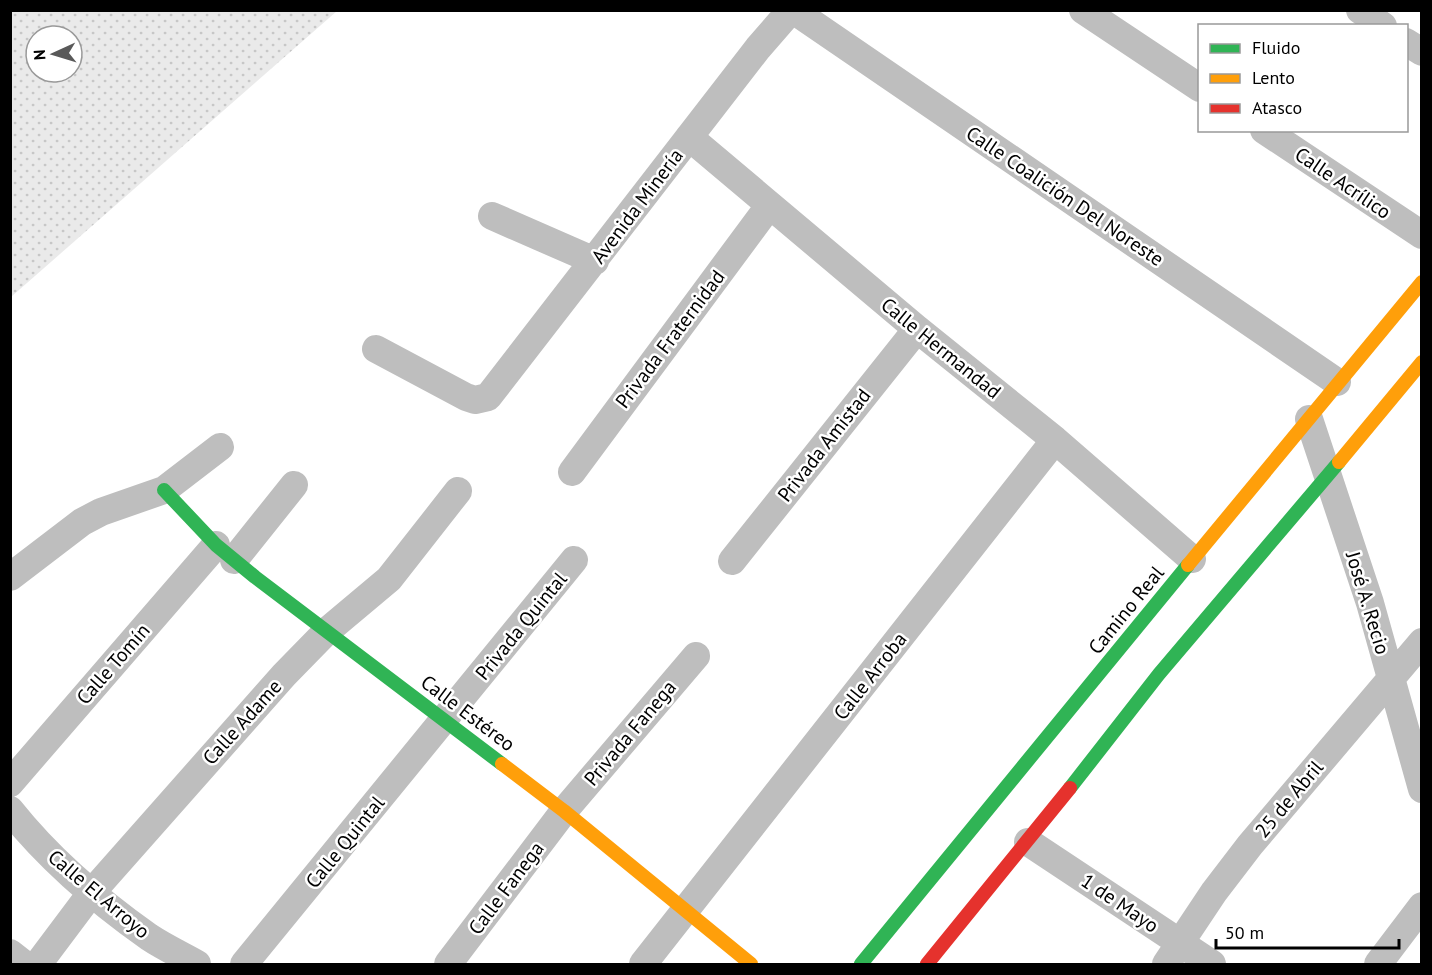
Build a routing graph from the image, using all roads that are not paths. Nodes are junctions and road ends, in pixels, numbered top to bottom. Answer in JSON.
{"nodes":[{"id":1,"x":792,"y":10,"type":"edge"},
{"id":2,"x":1083,"y":10,"type":"edge"},
{"id":3,"x":1360,"y":10,"type":"edge"},
{"id":4,"x":1380,"y":24,"type":"edge"},
{"id":5,"x":1408,"y":43,"type":"edge"},
{"id":6,"x":1422,"y":52,"type":"edge"},
{"id":7,"x":1198,"y":87,"type":"edge"},
{"id":8,"x":1267,"y":132,"type":"edge"},
{"id":9,"x":689,"y":137,"type":"junction"},
{"id":10,"x":769,"y":206,"type":"junction"},
{"id":11,"x":492,"y":216,"type":"dead end"},
{"id":12,"x":1422,"y":235,"type":"edge"},
{"id":13,"x":595,"y":261,"type":"junction"},
{"id":14,"x":1422,"y":282,"type":"edge"},
{"id":15,"x":916,"y":329,"type":"junction"},
{"id":16,"x":376,"y":349,"type":"dead end"},
{"id":17,"x":1422,"y":362,"type":"edge"},
{"id":18,"x":1337,"y":382,"type":"junction"},
{"id":19,"x":1309,"y":418,"type":"junction"},
{"id":20,"x":1055,"y":440,"type":"junction"},
{"id":21,"x":220,"y":447,"type":"dead end"},
{"id":22,"x":572,"y":472,"type":"dead end"},
{"id":23,"x":1328,"y":476,"type":"junction"},
{"id":24,"x":294,"y":485,"type":"dead end"},
{"id":25,"x":164,"y":490,"type":"junction"},
{"id":26,"x":458,"y":491,"type":"dead end"},
{"id":27,"x":225,"y":552,"type":"junction"},
{"id":28,"x":1192,"y":559,"type":"junction"},
{"id":29,"x":574,"y":560,"type":"dead end"},
{"id":30,"x":732,"y":561,"type":"dead end"},
{"id":31,"x":10,"y":577,"type":"edge"},
{"id":32,"x":327,"y":631,"type":"junction"},
{"id":33,"x":1422,"y":642,"type":"edge"},
{"id":34,"x":696,"y":656,"type":"dead end"},
{"id":35,"x":1390,"y":680,"type":"junction"},
{"id":36,"x":445,"y":720,"type":"junction"},
{"id":37,"x":10,"y":783,"type":"edge"},
{"id":38,"x":1422,"y":789,"type":"edge"},
{"id":39,"x":10,"y":810,"type":"edge"},
{"id":40,"x":564,"y":811,"type":"junction"},
{"id":41,"x":1028,"y":842,"type":"junction"},
{"id":42,"x":92,"y":892,"type":"junction"},
{"id":43,"x":1422,"y":906,"type":"edge"},
{"id":44,"x":686,"y":911,"type":"junction"},
{"id":45,"x":10,"y":953,"type":"edge"},
{"id":46,"x":1173,"y":954,"type":"edge"},
{"id":47,"x":24,"y":964,"type":"edge"},
{"id":48,"x":38,"y":964,"type":"edge"},
{"id":49,"x":197,"y":964,"type":"edge"},
{"id":50,"x":244,"y":964,"type":"edge"},
{"id":51,"x":448,"y":964,"type":"edge"},
{"id":52,"x":643,"y":964,"type":"edge"},
{"id":53,"x":751,"y":964,"type":"edge"},
{"id":54,"x":861,"y":964,"type":"edge"},
{"id":55,"x":927,"y":964,"type":"edge"},
{"id":56,"x":1212,"y":964,"type":"edge"},
{"id":57,"x":1378,"y":964,"type":"edge"}],
"edges":[{"from":1,"to":9,"type":"street","name":"Avenida Minería"},
{"from":1,"to":18,"type":"street","name":"Calle Coalición Del Noreste"},
{"from":2,"to":7,"type":"street"},
{"from":3,"to":4,"type":"street"},
{"from":5,"to":6,"type":"street"},
{"from":8,"to":12,"type":"street","name":"Calle Acrílico"},
{"from":9,"to":10,"type":"street","name":"Calle Hermandad"},
{"from":9,"to":13,"type":"street","name":"Avenida Minería"},
{"from":10,"to":15,"type":"street","name":"Calle Hermandad"},
{"from":10,"to":22,"type":"street","name":"Privada Fraternidad"},
{"from":11,"to":13,"type":"street"},
{"from":13,"to":16,"type":"street","name":"Avenida Minería"},
{"from":14,"to":18,"type":"street","name":"Camino Real"},
{"from":15,"to":20,"type":"street","name":"Calle Hermandad"},
{"from":15,"to":30,"type":"street","name":"Privada Amistad"},
{"from":17,"to":23,"type":"street"},
{"from":18,"to":19,"type":"street","name":"Camino Real"},
{"from":19,"to":23,"type":"street","name":"José A. Recio"},
{"from":19,"to":28,"type":"street","name":"Camino Real"},
{"from":20,"to":28,"type":"street","name":"Calle Hermandad"},
{"from":20,"to":44,"type":"street","name":"Calle Arroba"},
{"from":21,"to":25,"type":"street"},
{"from":23,"to":35,"type":"street","name":"José A. Recio"},
{"from":23,"to":41,"type":"street"},
{"from":24,"to":27,"type":"street","name":"Calle Tomín"},
{"from":25,"to":27,"type":"street","name":"Calle Estéreo"},
{"from":25,"to":31,"type":"street"},
{"from":26,"to":32,"type":"street","name":"Calle Adame"},
{"from":27,"to":32,"type":"street","name":"Calle Estéreo"},
{"from":27,"to":37,"type":"street","name":"Calle Tomín"},
{"from":28,"to":54,"type":"street","name":"Camino Real"},
{"from":29,"to":36,"type":"street","name":"Privada Quintal"},
{"from":32,"to":36,"type":"street","name":"Calle Estéreo"},
{"from":32,"to":42,"type":"street","name":"Calle Adame"},
{"from":33,"to":35,"type":"street","name":"25 de Abril"},
{"from":34,"to":40,"type":"street","name":"Privada Fanega"},
{"from":35,"to":38,"type":"street","name":"José A. Recio"},
{"from":35,"to":46,"type":"street","name":"25 de Abril"},
{"from":36,"to":40,"type":"street","name":"Calle Estéreo"},
{"from":36,"to":50,"type":"street","name":"Calle Quintal"},
{"from":39,"to":42,"type":"street","name":"Calle El Arroyo"},
{"from":40,"to":44,"type":"street","name":"Calle Estéreo"},
{"from":40,"to":51,"type":"street","name":"Calle Fanega"},
{"from":41,"to":46,"type":"street","name":"1 de Mayo"},
{"from":41,"to":55,"type":"street"},
{"from":42,"to":48,"type":"street","name":"Calle Adame"},
{"from":42,"to":49,"type":"street","name":"Calle El Arroyo"},
{"from":43,"to":57,"type":"street"},
{"from":44,"to":52,"type":"street","name":"Calle Arroba"},
{"from":44,"to":53,"type":"street","name":"Calle Estéreo"},
{"from":45,"to":47,"type":"street"},
{"from":46,"to":56,"type":"street","name":"1 de Mayo"}]}
